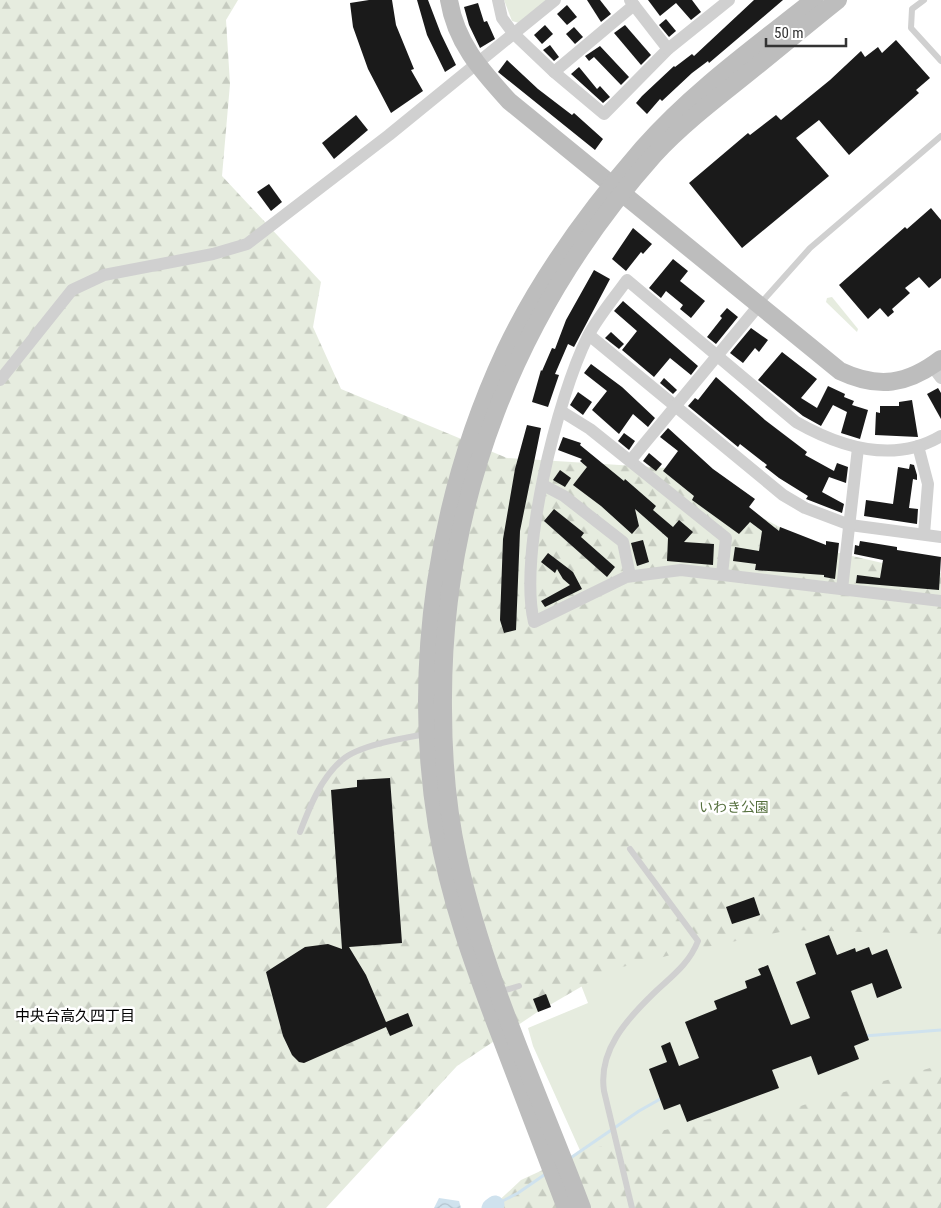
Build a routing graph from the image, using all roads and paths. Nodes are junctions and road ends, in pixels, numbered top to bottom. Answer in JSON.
{"nodes":[{"id":1,"x":450,"y":0,"type":"edge"},
{"id":2,"x":498,"y":0,"type":"edge"},
{"id":3,"x":555,"y":0,"type":"edge"},
{"id":4,"x":814,"y":0,"type":"edge"},
{"id":5,"x":838,"y":0,"type":"edge"},
{"id":6,"x":924,"y":0,"type":"edge"},
{"id":7,"x":722,"y":2,"type":"edge"},
{"id":8,"x":632,"y":3,"type":"edge"},
{"id":9,"x":513,"y":33,"type":"junction"},
{"id":10,"x":668,"y":49,"type":"junction"},
{"id":11,"x":941,"y":61,"type":"edge"},
{"id":12,"x":476,"y":64,"type":"junction"},
{"id":13,"x":554,"y":72,"type":"junction"},
{"id":14,"x":941,"y":136,"type":"edge"},
{"id":15,"x":618,"y":188,"type":"junction"},
{"id":16,"x":760,"y":304,"type":"junction"},
{"id":17,"x":588,"y":335,"type":"junction"},
{"id":18,"x":717,"y":355,"type":"junction"},
{"id":19,"x":938,"y":368,"type":"edge"},
{"id":20,"x":0,"y":380,"type":"edge"},
{"id":21,"x":674,"y":406,"type":"junction"},
{"id":22,"x":561,"y":411,"type":"junction"},
{"id":23,"x":941,"y":436,"type":"edge"},
{"id":24,"x":918,"y":446,"type":"junction"},
{"id":25,"x":858,"y":448,"type":"junction"},
{"id":26,"x":630,"y":461,"type":"junction"},
{"id":27,"x":543,"y":485,"type":"junction"},
{"id":28,"x":850,"y":525,"type":"junction"},
{"id":29,"x":924,"y":534,"type":"junction"},
{"id":30,"x":941,"y":537,"type":"edge"},
{"id":31,"x":722,"y":574,"type":"junction"},
{"id":32,"x":630,"y":576,"type":"junction"},
{"id":33,"x":842,"y":589,"type":"junction"},
{"id":34,"x":941,"y":601,"type":"edge"},
{"id":35,"x":435,"y":733,"type":"junction"},
{"id":36,"x":300,"y":832,"type":"dead end"},
{"id":37,"x":630,"y":849,"type":"dead end"},
{"id":38,"x":519,"y":986,"type":"dead end"},
{"id":39,"x":499,"y":992,"type":"junction"},
{"id":40,"x":566,"y":1208,"type":"edge"},
{"id":41,"x":582,"y":1208,"type":"edge"},
{"id":42,"x":632,"y":1208,"type":"edge"}],
"edges":[{"from":1,"to":12,"type":"street"},
{"from":2,"to":9,"type":"street"},
{"from":3,"to":9,"type":"street"},
{"from":4,"to":15,"type":"street"},
{"from":5,"to":15,"type":"street"},
{"from":6,"to":11,"type":"lane"},
{"from":7,"to":10,"type":"street"},
{"from":8,"to":10,"type":"street"},
{"from":8,"to":13,"type":"street"},
{"from":9,"to":12,"type":"street"},
{"from":9,"to":13,"type":"street"},
{"from":10,"to":13,"type":"street"},
{"from":12,"to":15,"type":"street"},
{"from":12,"to":20,"type":"street"},
{"from":14,"to":16,"type":"lane"},
{"from":15,"to":16,"type":"street"},
{"from":15,"to":35,"type":"street"},
{"from":16,"to":18,"type":"street"},
{"from":16,"to":19,"type":"street"},
{"from":17,"to":18,"type":"street"},
{"from":17,"to":21,"type":"street"},
{"from":17,"to":22,"type":"street"},
{"from":18,"to":21,"type":"street"},
{"from":18,"to":25,"type":"street"},
{"from":21,"to":26,"type":"street"},
{"from":21,"to":28,"type":"street"},
{"from":22,"to":26,"type":"street"},
{"from":22,"to":27,"type":"street"},
{"from":23,"to":24,"type":"street"},
{"from":24,"to":25,"type":"street"},
{"from":24,"to":29,"type":"street"},
{"from":25,"to":28,"type":"street"},
{"from":26,"to":31,"type":"street"},
{"from":27,"to":32,"type":"street"},
{"from":27,"to":32,"type":"street"},
{"from":28,"to":29,"type":"street"},
{"from":28,"to":33,"type":"street"},
{"from":29,"to":30,"type":"street"},
{"from":31,"to":32,"type":"street"},
{"from":31,"to":33,"type":"street"},
{"from":33,"to":34,"type":"street"},
{"from":35,"to":36,"type":"lane"},
{"from":35,"to":39,"type":"street"},
{"from":35,"to":40,"type":"street"},
{"from":37,"to":42,"type":"lane"},
{"from":38,"to":39,"type":"lane"},
{"from":39,"to":41,"type":"street"}]}
